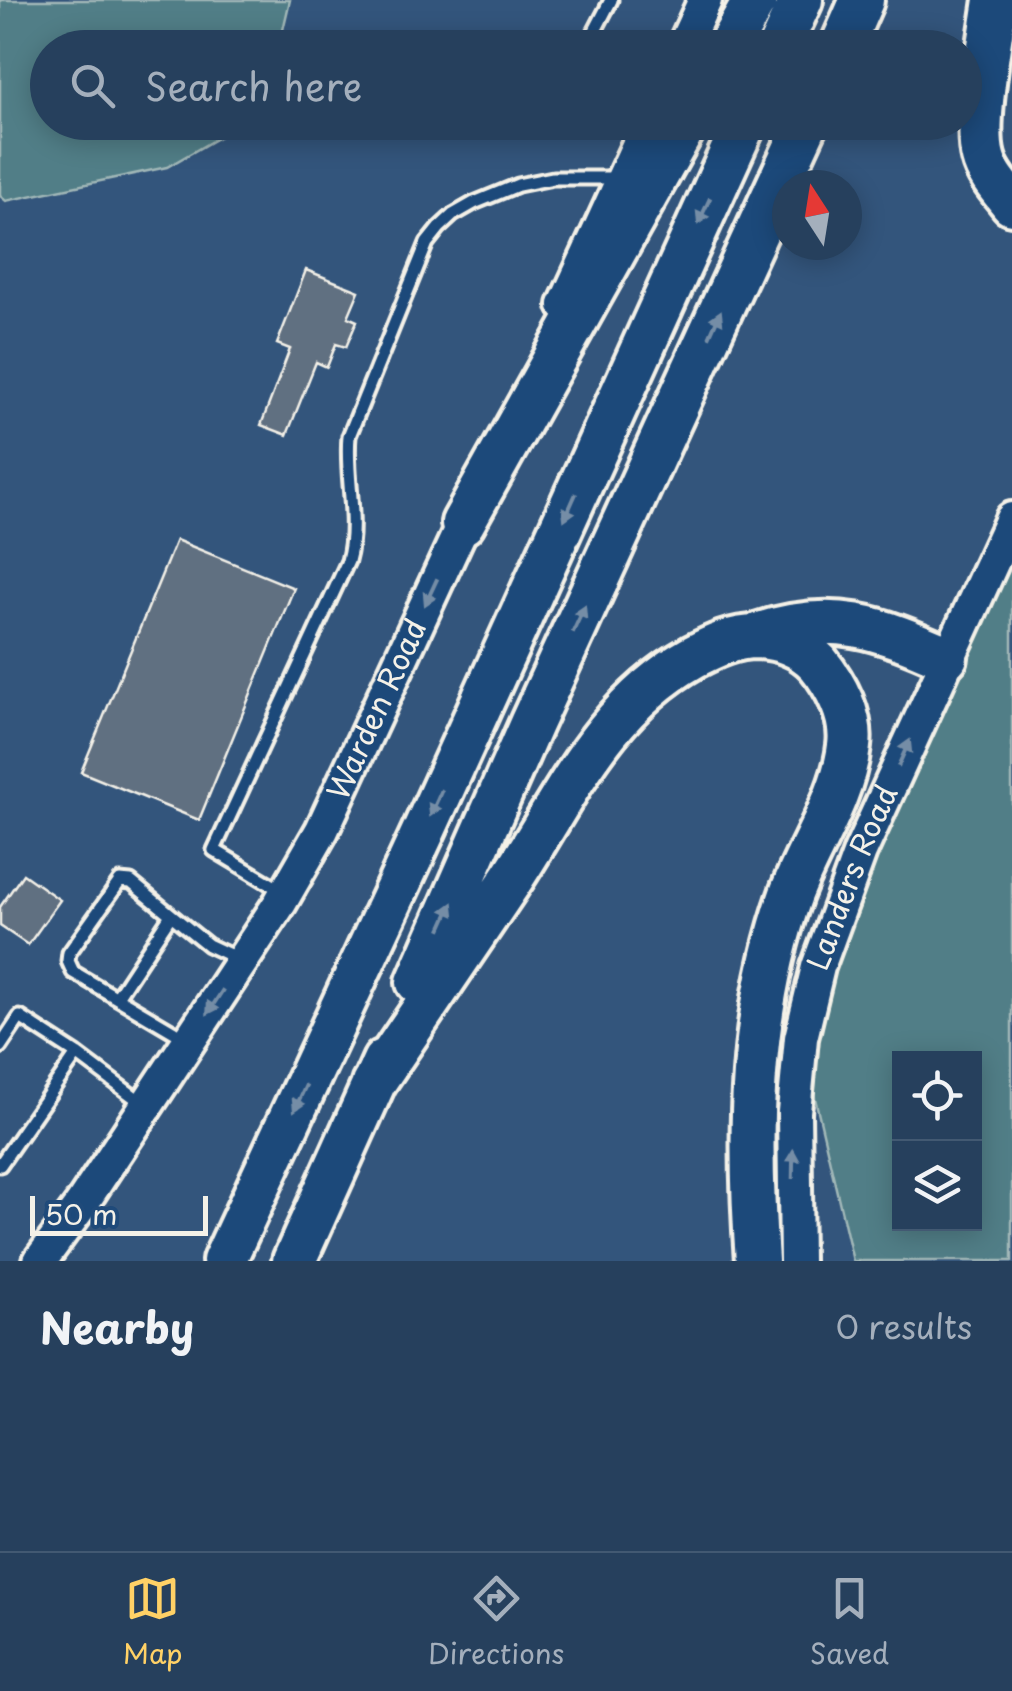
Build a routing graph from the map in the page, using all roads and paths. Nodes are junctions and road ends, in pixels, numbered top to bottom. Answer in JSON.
{"nodes":[{"id":1,"x":611,"y":0,"type":"edge"},
{"id":2,"x":755,"y":0,"type":"edge"},
{"id":3,"x":801,"y":0,"type":"edge"},
{"id":4,"x":862,"y":0,"type":"edge"},
{"id":5,"x":996,"y":0,"type":"edge"},
{"id":6,"x":698,"y":5,"type":"edge"},
{"id":7,"x":595,"y":30,"type":"edge"},
{"id":8,"x":689,"y":30,"type":"edge"},
{"id":9,"x":738,"y":30,"type":"edge"},
{"id":10,"x":787,"y":30,"type":"edge"},
{"id":11,"x":848,"y":30,"type":"edge"},
{"id":12,"x":982,"y":122,"type":"edge"},
{"id":13,"x":637,"y":140,"type":"edge"},
{"id":14,"x":676,"y":140,"type":"edge"},
{"id":15,"x":737,"y":140,"type":"edge"},
{"id":16,"x":798,"y":140,"type":"edge"},
{"id":17,"x":981,"y":140,"type":"edge"},
{"id":18,"x":622,"y":178,"type":"junction"},
{"id":19,"x":1012,"y":203,"type":"edge"},
{"id":20,"x":1012,"y":519,"type":"edge"},
{"id":21,"x":463,"y":523,"type":"junction"},
{"id":22,"x":750,"y":637,"type":"junction"},
{"id":23,"x":946,"y":658,"type":"junction"},
{"id":24,"x":286,"y":894,"type":"junction"},
{"id":25,"x":172,"y":915,"type":"junction"},
{"id":26,"x":242,"y":961,"type":"junction"},
{"id":27,"x":117,"y":998,"type":"junction"},
{"id":28,"x":189,"y":1041,"type":"junction"},
{"id":29,"x":0,"y":1047,"type":"edge"},
{"id":30,"x":77,"y":1054,"type":"junction"},
{"id":31,"x":374,"y":1084,"type":"junction"},
{"id":32,"x":146,"y":1106,"type":"junction"},
{"id":33,"x":0,"y":1165,"type":"edge"},
{"id":34,"x":40,"y":1261,"type":"edge"},
{"id":35,"x":224,"y":1261,"type":"edge"},
{"id":36,"x":294,"y":1261,"type":"edge"},
{"id":37,"x":757,"y":1261,"type":"edge"},
{"id":38,"x":796,"y":1261,"type":"edge"}],
"edges":[{"from":1,"to":7,"type":"lane"},
{"from":2,"to":9,"type":"highway"},
{"from":3,"to":10,"type":"highway"},
{"from":4,"to":11,"type":"highway"},
{"from":5,"to":12,"type":"highway"},
{"from":6,"to":8,"type":"main road"},
{"from":13,"to":18,"type":"main road","name":"Warden Road"},
{"from":14,"to":21,"type":"highway"},
{"from":15,"to":35,"type":"highway","one_way":true},
{"from":31,"to":16,"type":"highway","one_way":true},
{"from":17,"to":19,"type":"highway"},
{"from":18,"to":21,"type":"main road","name":"Warden Road"},
{"from":18,"to":24,"type":"lane"},
{"from":20,"to":23,"type":"main road","name":"Landers Road"},
{"from":21,"to":24,"type":"main road","name":"Warden Road","one_way":true},
{"from":22,"to":23,"type":"highway"},
{"from":22,"to":31,"type":"highway"},
{"from":22,"to":37,"type":"highway"},
{"from":38,"to":23,"type":"main road","name":"Landers Road","one_way":true},
{"from":24,"to":26,"type":"main road","name":"Warden Road"},
{"from":25,"to":26,"type":"lane"},
{"from":25,"to":27,"type":"lane"},
{"from":25,"to":27,"type":"lane"},
{"from":26,"to":28,"type":"main road","name":"Warden Road","one_way":true},
{"from":27,"to":28,"type":"lane"},
{"from":28,"to":32,"type":"main road","name":"Warden Road"},
{"from":29,"to":30,"type":"lane"},
{"from":30,"to":32,"type":"lane"},
{"from":30,"to":33,"type":"lane"},
{"from":31,"to":36,"type":"highway"},
{"from":32,"to":34,"type":"main road","name":"Warden Road"}]}
